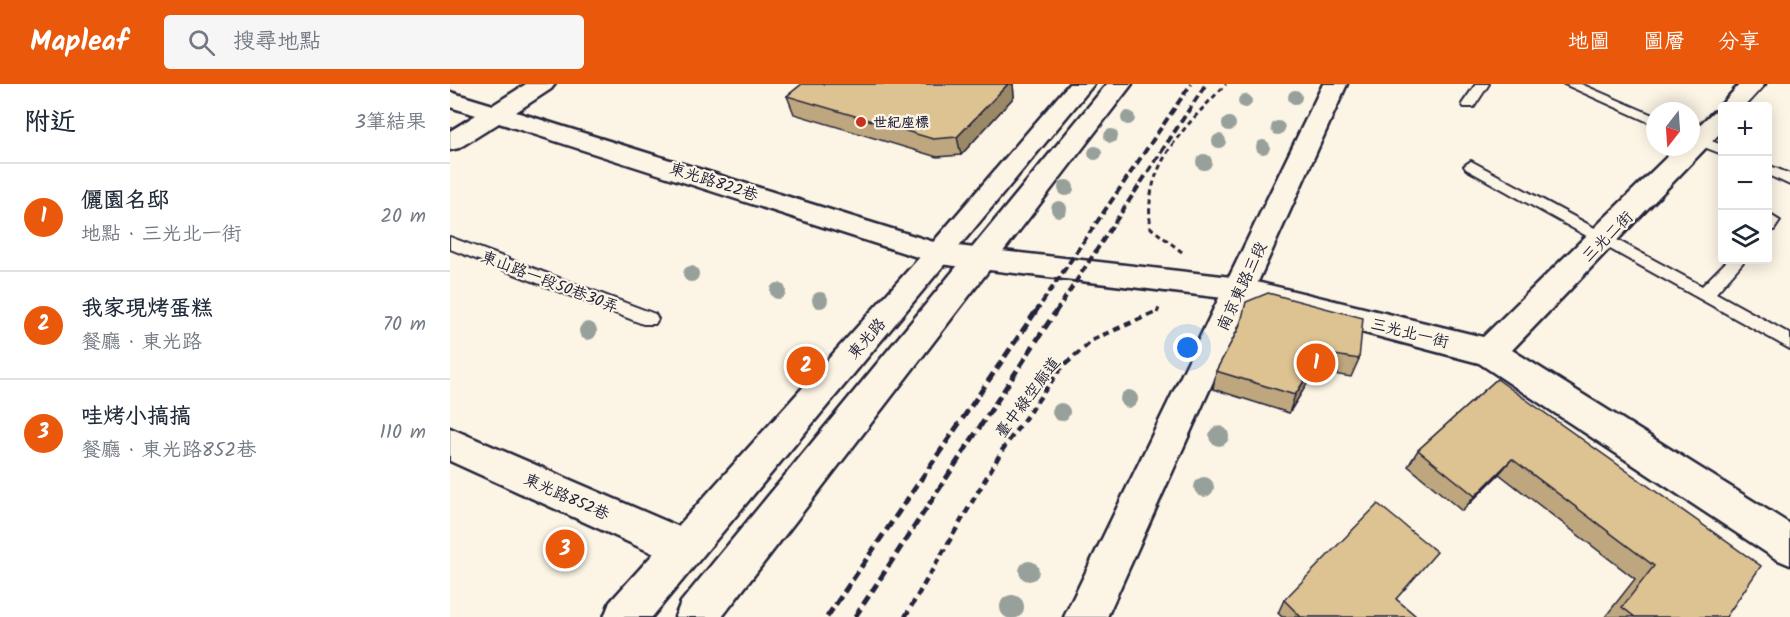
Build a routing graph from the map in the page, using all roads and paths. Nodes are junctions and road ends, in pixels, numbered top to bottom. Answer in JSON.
{"nodes":[{"id":1,"x":543,"y":84,"type":"edge"},
{"id":2,"x":1082,"y":84,"type":"edge"},
{"id":3,"x":1120,"y":84,"type":"edge"},
{"id":4,"x":1226,"y":84,"type":"edge"},
{"id":5,"x":1335,"y":84,"type":"edge"},
{"id":6,"x":1483,"y":84,"type":"edge"},
{"id":7,"x":1570,"y":84,"type":"edge"},
{"id":8,"x":1753,"y":84,"type":"edge"},
{"id":9,"x":450,"y":99,"type":"edge"},
{"id":10,"x":1736,"y":102,"type":"edge"},
{"id":11,"x":1469,"y":104,"type":"dead end"},
{"id":12,"x":498,"y":112,"type":"junction"},
{"id":13,"x":1646,"y":117,"type":"edge"},
{"id":14,"x":1718,"y":123,"type":"edge"},
{"id":15,"x":450,"y":142,"type":"edge"},
{"id":16,"x":1705,"y":143,"type":"edge"},
{"id":17,"x":1471,"y":166,"type":"dead end"},
{"id":18,"x":1772,"y":172,"type":"edge"},
{"id":19,"x":1790,"y":180,"type":"edge"},
{"id":20,"x":1603,"y":239,"type":"junction"},
{"id":21,"x":450,"y":243,"type":"edge"},
{"id":22,"x":939,"y":254,"type":"junction"},
{"id":23,"x":978,"y":260,"type":"junction"},
{"id":24,"x":1733,"y":264,"type":"edge"},
{"id":25,"x":1174,"y":280,"type":"junction"},
{"id":26,"x":1240,"y":289,"type":"junction"},
{"id":27,"x":1704,"y":295,"type":"junction"},
{"id":28,"x":649,"y":319,"type":"dead end"},
{"id":29,"x":1790,"y":342,"type":"edge"},
{"id":30,"x":1489,"y":352,"type":"junction"},
{"id":31,"x":450,"y":444,"type":"edge"},
{"id":32,"x":1790,"y":546,"type":"edge"},
{"id":33,"x":684,"y":548,"type":"junction"},
{"id":34,"x":625,"y":617,"type":"edge"},
{"id":35,"x":696,"y":617,"type":"edge"},
{"id":36,"x":905,"y":617,"type":"edge"},
{"id":37,"x":1085,"y":617,"type":"edge"}],
"edges":[{"from":1,"to":12,"type":"street"},
{"from":2,"to":22,"type":"street","name":"東光路"},
{"from":3,"to":23,"type":"street"},
{"from":4,"to":25,"type":"path","name":"臺中綠空廊道"},
{"from":5,"to":26,"type":"street","name":"南京東路三段"},
{"from":6,"to":11,"type":"lane"},
{"from":7,"to":13,"type":"lane"},
{"from":8,"to":10,"type":"street"},
{"from":9,"to":12,"type":"street","name":"東光路822巷"},
{"from":12,"to":15,"type":"street"},
{"from":12,"to":22,"type":"street","name":"東光路822巷"},
{"from":14,"to":16,"type":"street","name":"三光二街"},
{"from":16,"to":20,"type":"street","name":"三光二街"},
{"from":17,"to":20,"type":"lane"},
{"from":18,"to":19,"type":"lane"},
{"from":20,"to":27,"type":"lane"},
{"from":20,"to":30,"type":"street","name":"三光二街"},
{"from":21,"to":28,"type":"lane","name":"東山路一段50巷30弄"},
{"from":22,"to":23,"type":"street","name":"東光路822巷"},
{"from":22,"to":33,"type":"street","name":"東光路"},
{"from":23,"to":25,"type":"street","name":"三光北一街"},
{"from":23,"to":35,"type":"street"},
{"from":24,"to":27,"type":"lane"},
{"from":25,"to":26,"type":"street","name":"三光北一街"},
{"from":25,"to":36,"type":"path","name":"臺中綠空廊道"},
{"from":26,"to":30,"type":"street","name":"三光北一街"},
{"from":26,"to":37,"type":"street","name":"南京東路三段"},
{"from":27,"to":29,"type":"lane"},
{"from":30,"to":32,"type":"street","name":"三光北一街"},
{"from":31,"to":33,"type":"street","name":"東光路852巷"},
{"from":33,"to":34,"type":"street","name":"東光路"}]}
